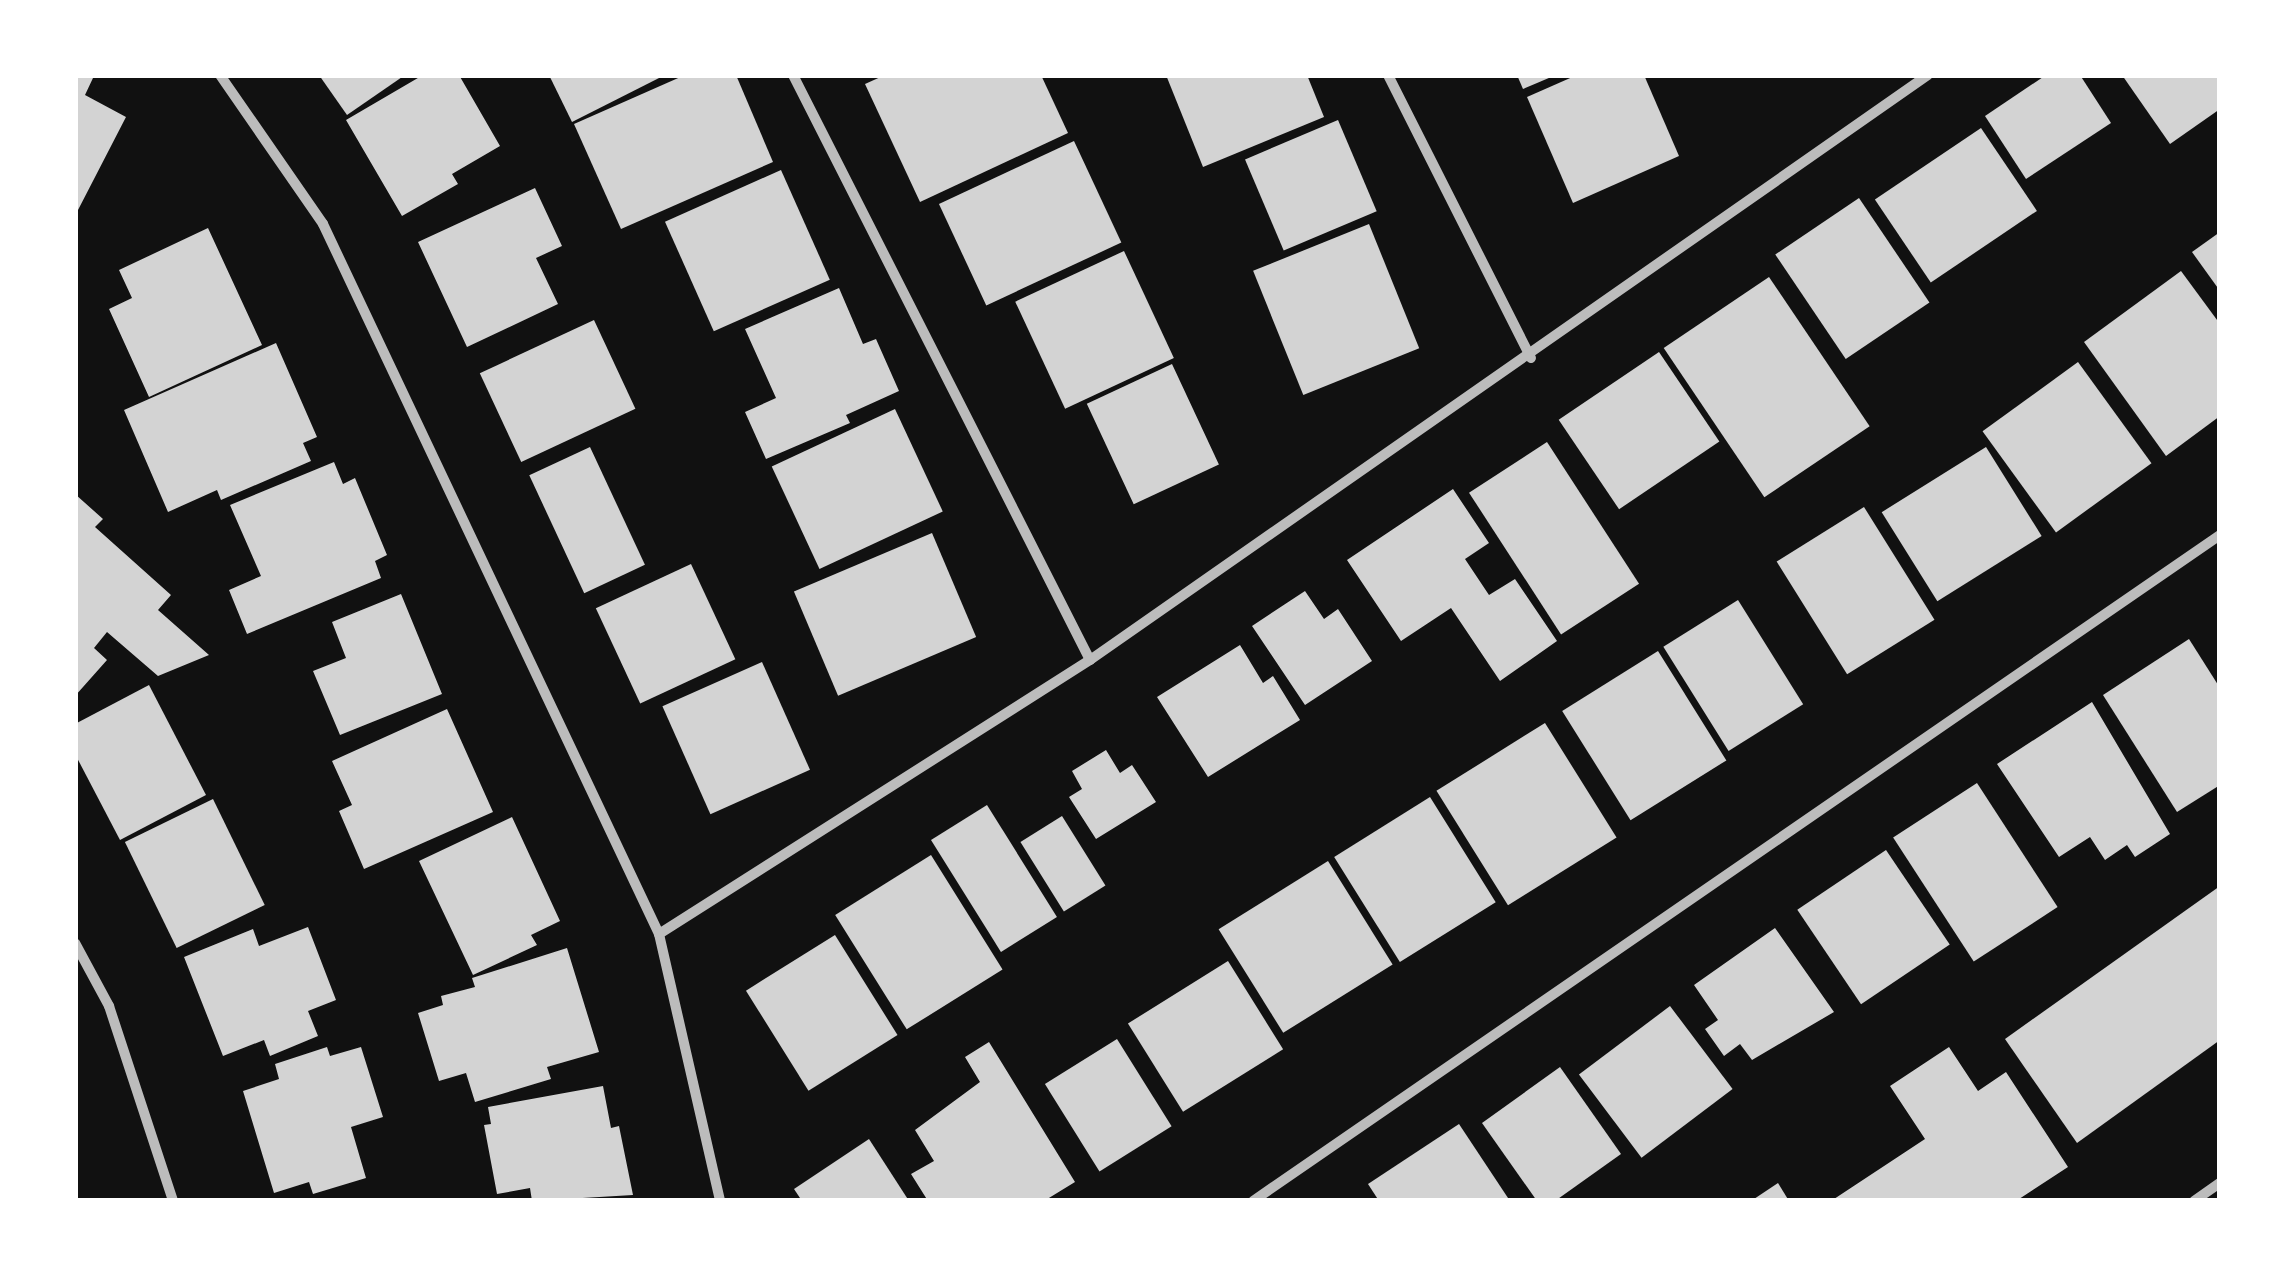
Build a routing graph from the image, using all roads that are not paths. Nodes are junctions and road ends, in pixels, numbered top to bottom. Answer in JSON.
{"nodes":[{"id":1,"x":220,"y":75,"type":"edge"},
{"id":2,"x":793,"y":75,"type":"edge"},
{"id":3,"x":1388,"y":75,"type":"edge"},
{"id":4,"x":1928,"y":75,"type":"edge"},
{"id":5,"x":1531,"y":358,"type":"junction"},
{"id":6,"x":2220,"y":535,"type":"edge"},
{"id":7,"x":1090,"y":660,"type":"junction"},
{"id":8,"x":659,"y":934,"type":"junction"},
{"id":9,"x":75,"y":943,"type":"edge"},
{"id":10,"x":2220,"y":1183,"type":"edge"},
{"id":11,"x":173,"y":1201,"type":"edge"},
{"id":12,"x":720,"y":1201,"type":"edge"},
{"id":13,"x":1253,"y":1201,"type":"edge"},
{"id":14,"x":2194,"y":1201,"type":"edge"}],
"edges":[{"from":1,"to":8,"type":"street"},
{"from":2,"to":7,"type":"street"},
{"from":3,"to":5,"type":"street"},
{"from":4,"to":5,"type":"street"},
{"from":5,"to":7,"type":"street"},
{"from":6,"to":13,"type":"street"},
{"from":7,"to":8,"type":"street"},
{"from":8,"to":12,"type":"street"},
{"from":9,"to":11,"type":"street"},
{"from":10,"to":14,"type":"street"}]}
